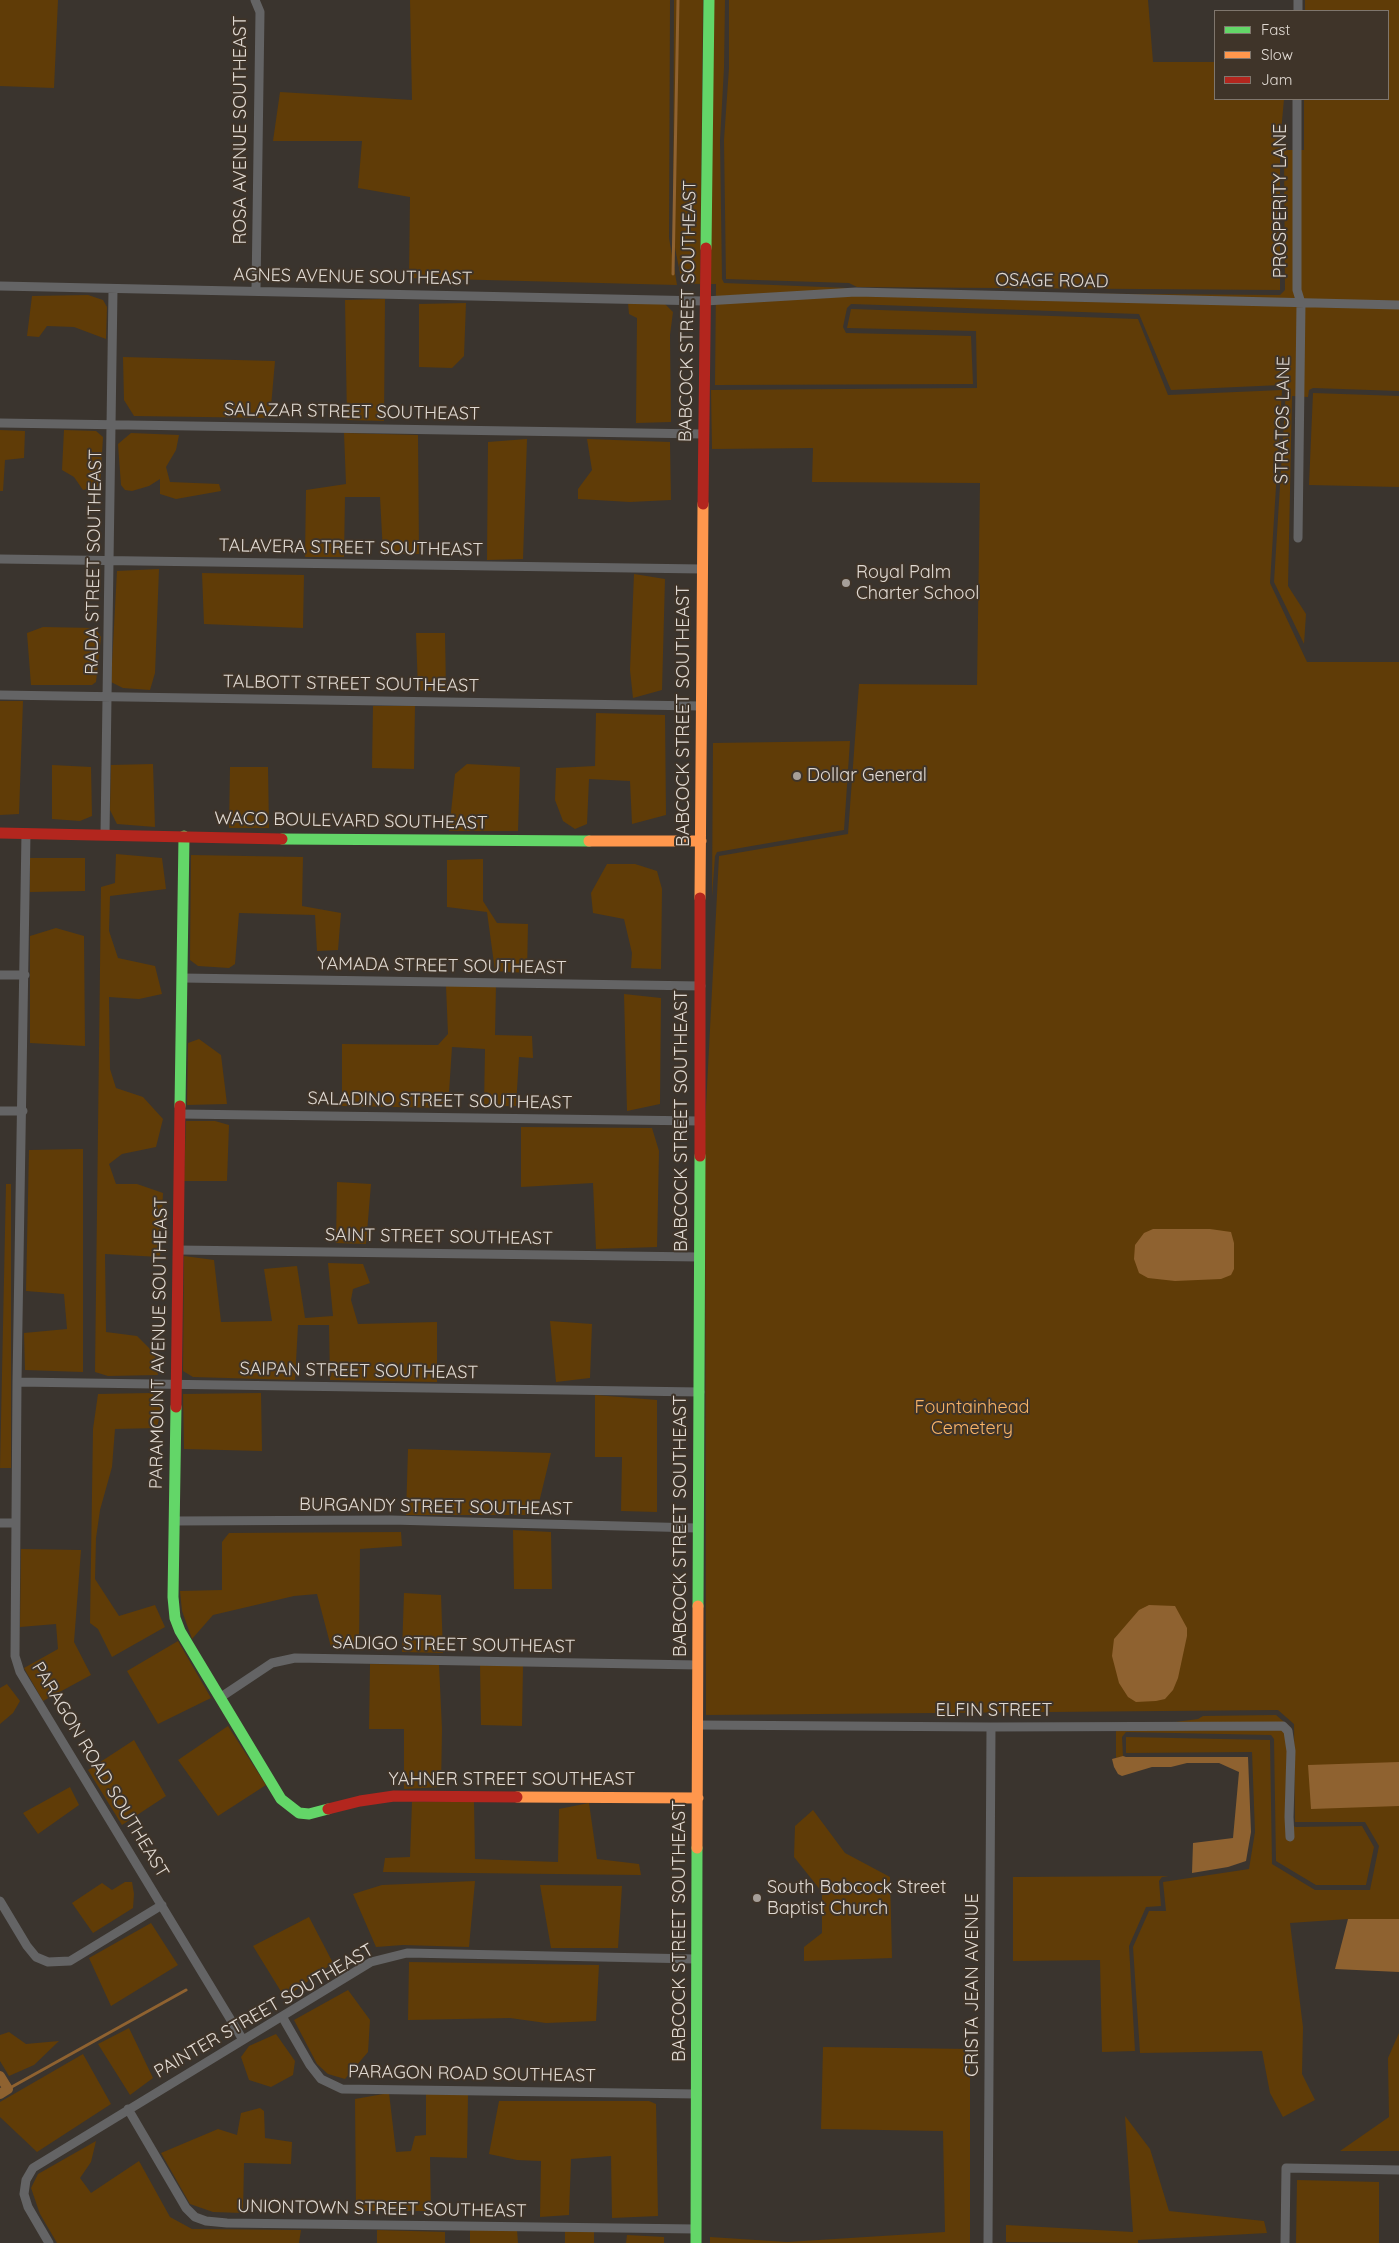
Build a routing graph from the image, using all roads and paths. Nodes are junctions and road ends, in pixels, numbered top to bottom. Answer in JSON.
{"nodes":[{"id":1,"x":255,"y":0,"type":"edge"},
{"id":2,"x":709,"y":0,"type":"edge"},
{"id":3,"x":1297,"y":100,"type":"edge"},
{"id":4,"x":0,"y":286,"type":"edge"},
{"id":5,"x":113,"y":290,"type":"junction"},
{"id":6,"x":256,"y":290,"type":"junction"},
{"id":7,"x":705,"y":302,"type":"junction"},
{"id":8,"x":1301,"y":303,"type":"junction"},
{"id":9,"x":1399,"y":305,"type":"edge"},
{"id":10,"x":0,"y":423,"type":"edge"},
{"id":11,"x":113,"y":425,"type":"junction"},
{"id":12,"x":704,"y":434,"type":"junction"},
{"id":13,"x":1298,"y":538,"type":"dead end"},
{"id":14,"x":0,"y":559,"type":"edge"},
{"id":15,"x":109,"y":561,"type":"junction"},
{"id":16,"x":702,"y":569,"type":"junction"},
{"id":17,"x":0,"y":695,"type":"edge"},
{"id":18,"x":108,"y":697,"type":"junction"},
{"id":19,"x":701,"y":706,"type":"junction"},
{"id":20,"x":0,"y":833,"type":"edge"},
{"id":21,"x":26,"y":833,"type":"junction"},
{"id":22,"x":106,"y":834,"type":"junction"},
{"id":23,"x":184,"y":836,"type":"junction"},
{"id":24,"x":701,"y":841,"type":"junction"},
{"id":25,"x":0,"y":975,"type":"edge"},
{"id":26,"x":25,"y":975,"type":"junction"},
{"id":27,"x":182,"y":978,"type":"junction"},
{"id":28,"x":700,"y":986,"type":"junction"},
{"id":29,"x":0,"y":1110,"type":"edge"},
{"id":30,"x":23,"y":1111,"type":"junction"},
{"id":31,"x":180,"y":1114,"type":"junction"},
{"id":32,"x":700,"y":1121,"type":"junction"},
{"id":33,"x":178,"y":1250,"type":"junction"},
{"id":34,"x":699,"y":1257,"type":"junction"},
{"id":35,"x":17,"y":1382,"type":"junction"},
{"id":36,"x":176,"y":1385,"type":"junction"},
{"id":37,"x":700,"y":1392,"type":"junction"},
{"id":38,"x":174,"y":1521,"type":"junction"},
{"id":39,"x":0,"y":1523,"type":"edge"},
{"id":40,"x":16,"y":1523,"type":"junction"},
{"id":41,"x":697,"y":1528,"type":"junction"},
{"id":42,"x":698,"y":1665,"type":"junction"},
{"id":43,"x":222,"y":1697,"type":"junction"},
{"id":44,"x":698,"y":1725,"type":"junction"},
{"id":45,"x":991,"y":1727,"type":"junction"},
{"id":46,"x":698,"y":1798,"type":"junction"},
{"id":47,"x":299,"y":1813,"type":"joint"},
{"id":48,"x":1290,"y":1837,"type":"dead end"},
{"id":49,"x":0,"y":1901,"type":"edge"},
{"id":50,"x":162,"y":1905,"type":"junction"},
{"id":51,"x":696,"y":1959,"type":"junction"},
{"id":52,"x":283,"y":2018,"type":"junction"},
{"id":53,"x":243,"y":2040,"type":"junction"},
{"id":54,"x":697,"y":2094,"type":"junction"},
{"id":55,"x":128,"y":2109,"type":"junction"},
{"id":56,"x":1399,"y":2170,"type":"edge"},
{"id":57,"x":696,"y":2229,"type":"junction"},
{"id":58,"x":49,"y":2243,"type":"edge"},
{"id":59,"x":696,"y":2243,"type":"edge"},
{"id":60,"x":988,"y":2243,"type":"edge"},
{"id":61,"x":1285,"y":2243,"type":"edge"}],
"edges":[{"from":1,"to":6,"type":"street","name":"ROSA AVENUE SOUTHEAST"},
{"from":2,"to":7,"type":"main road","name":"BABCOCK STREET SOUTHEAST"},
{"from":3,"to":8,"type":"street","name":"PROSPERITY LANE"},
{"from":4,"to":5,"type":"street","name":"AGNES AVENUE SOUTHEAST"},
{"from":5,"to":6,"type":"street","name":"AGNES AVENUE SOUTHEAST"},
{"from":5,"to":11,"type":"street","name":"RADA STREET SOUTHEAST"},
{"from":6,"to":7,"type":"street","name":"AGNES AVENUE SOUTHEAST"},
{"from":7,"to":8,"type":"street","name":"OSAGE ROAD"},
{"from":7,"to":12,"type":"main road","name":"BABCOCK STREET SOUTHEAST"},
{"from":8,"to":9,"type":"street","name":"OSAGE ROAD"},
{"from":8,"to":13,"type":"street","name":"STRATOS LANE"},
{"from":10,"to":11,"type":"street","name":"SALAZAR STREET SOUTHEAST"},
{"from":11,"to":12,"type":"street","name":"SALAZAR STREET SOUTHEAST"},
{"from":11,"to":15,"type":"street","name":"RADA STREET SOUTHEAST"},
{"from":12,"to":16,"type":"main road","name":"BABCOCK STREET SOUTHEAST"},
{"from":14,"to":15,"type":"street","name":"TALAVERA STREET SOUTHEAST"},
{"from":15,"to":16,"type":"street","name":"TALAVERA STREET SOUTHEAST"},
{"from":15,"to":18,"type":"street","name":"RADA STREET SOUTHEAST"},
{"from":16,"to":19,"type":"main road","name":"BABCOCK STREET SOUTHEAST"},
{"from":17,"to":18,"type":"street","name":"TALBOTT STREET SOUTHEAST"},
{"from":18,"to":19,"type":"street","name":"TALBOTT STREET SOUTHEAST"},
{"from":18,"to":22,"type":"street","name":"RADA STREET SOUTHEAST"},
{"from":19,"to":24,"type":"main road","name":"BABCOCK STREET SOUTHEAST"},
{"from":20,"to":21,"type":"main road","name":"WACO BOULEVARD SOUTHEAST"},
{"from":21,"to":22,"type":"main road","name":"WACO BOULEVARD SOUTHEAST"},
{"from":21,"to":26,"type":"street","name":"PARAGON ROAD SOUTHEAST"},
{"from":22,"to":23,"type":"main road","name":"WACO BOULEVARD SOUTHEAST"},
{"from":23,"to":24,"type":"main road","name":"WACO BOULEVARD SOUTHEAST"},
{"from":23,"to":27,"type":"main road","name":"PARAMOUNT AVENUE SOUTHEAST"},
{"from":24,"to":28,"type":"main road","name":"BABCOCK STREET SOUTHEAST"},
{"from":25,"to":26,"type":"street"},
{"from":26,"to":30,"type":"street","name":"PARAGON ROAD SOUTHEAST"},
{"from":27,"to":28,"type":"street","name":"YAMADA STREET SOUTHEAST"},
{"from":27,"to":31,"type":"main road","name":"PARAMOUNT AVENUE SOUTHEAST"},
{"from":28,"to":32,"type":"main road","name":"BABCOCK STREET SOUTHEAST"},
{"from":29,"to":30,"type":"street"},
{"from":30,"to":35,"type":"street","name":"PARAGON ROAD SOUTHEAST"},
{"from":31,"to":32,"type":"street","name":"SALADINO STREET SOUTHEAST"},
{"from":31,"to":33,"type":"main road","name":"PARAMOUNT AVENUE SOUTHEAST"},
{"from":32,"to":34,"type":"main road","name":"BABCOCK STREET SOUTHEAST"},
{"from":33,"to":34,"type":"street","name":"SAINT STREET SOUTHEAST"},
{"from":33,"to":36,"type":"main road","name":"PARAMOUNT AVENUE SOUTHEAST"},
{"from":34,"to":37,"type":"main road","name":"BABCOCK STREET SOUTHEAST"},
{"from":35,"to":36,"type":"street","name":"SAIPAN STREET SOUTHEAST"},
{"from":35,"to":40,"type":"street","name":"PARAGON ROAD SOUTHEAST"},
{"from":36,"to":37,"type":"street","name":"SAIPAN STREET SOUTHEAST"},
{"from":36,"to":38,"type":"main road","name":"PARAMOUNT AVENUE SOUTHEAST"},
{"from":37,"to":41,"type":"main road","name":"BABCOCK STREET SOUTHEAST"},
{"from":38,"to":41,"type":"street","name":"BURGANDY STREET SOUTHEAST"},
{"from":38,"to":43,"type":"main road","name":"PARAMOUNT AVENUE SOUTHEAST"},
{"from":39,"to":40,"type":"street"},
{"from":40,"to":50,"type":"street","name":"PARAGON ROAD SOUTHEAST"},
{"from":41,"to":42,"type":"main road","name":"BABCOCK STREET SOUTHEAST"},
{"from":42,"to":43,"type":"street","name":"SADIGO STREET SOUTHEAST"},
{"from":42,"to":44,"type":"main road","name":"BABCOCK STREET SOUTHEAST"},
{"from":43,"to":47,"type":"main road","name":"PARAMOUNT AVENUE SOUTHEAST"},
{"from":44,"to":45,"type":"street","name":"ELFIN STREET"},
{"from":44,"to":46,"type":"main road","name":"BABCOCK STREET SOUTHEAST"},
{"from":45,"to":48,"type":"street","name":"ELFIN STREET"},
{"from":45,"to":60,"type":"street","name":"CRISTA JEAN AVENUE"},
{"from":46,"to":47,"type":"main road","name":"YAHNER STREET SOUTHEAST"},
{"from":46,"to":51,"type":"main road","name":"BABCOCK STREET SOUTHEAST"},
{"from":49,"to":50,"type":"street"},
{"from":50,"to":53,"type":"street","name":"PARAGON ROAD SOUTHEAST"},
{"from":51,"to":52,"type":"street","name":"PAINTER STREET SOUTHEAST"},
{"from":51,"to":54,"type":"main road","name":"BABCOCK STREET SOUTHEAST"},
{"from":52,"to":53,"type":"street","name":"PAINTER STREET SOUTHEAST"},
{"from":52,"to":54,"type":"street","name":"PARAGON ROAD SOUTHEAST"},
{"from":53,"to":55,"type":"street","name":"PAINTER STREET SOUTHEAST"},
{"from":54,"to":57,"type":"main road","name":"BABCOCK STREET SOUTHEAST"},
{"from":55,"to":57,"type":"street","name":"UNIONTOWN STREET SOUTHEAST"},
{"from":55,"to":58,"type":"street","name":"PAINTER STREET SOUTHEAST"},
{"from":56,"to":61,"type":"street"},
{"from":57,"to":59,"type":"main road","name":"BABCOCK STREET SOUTHEAST"}]}
